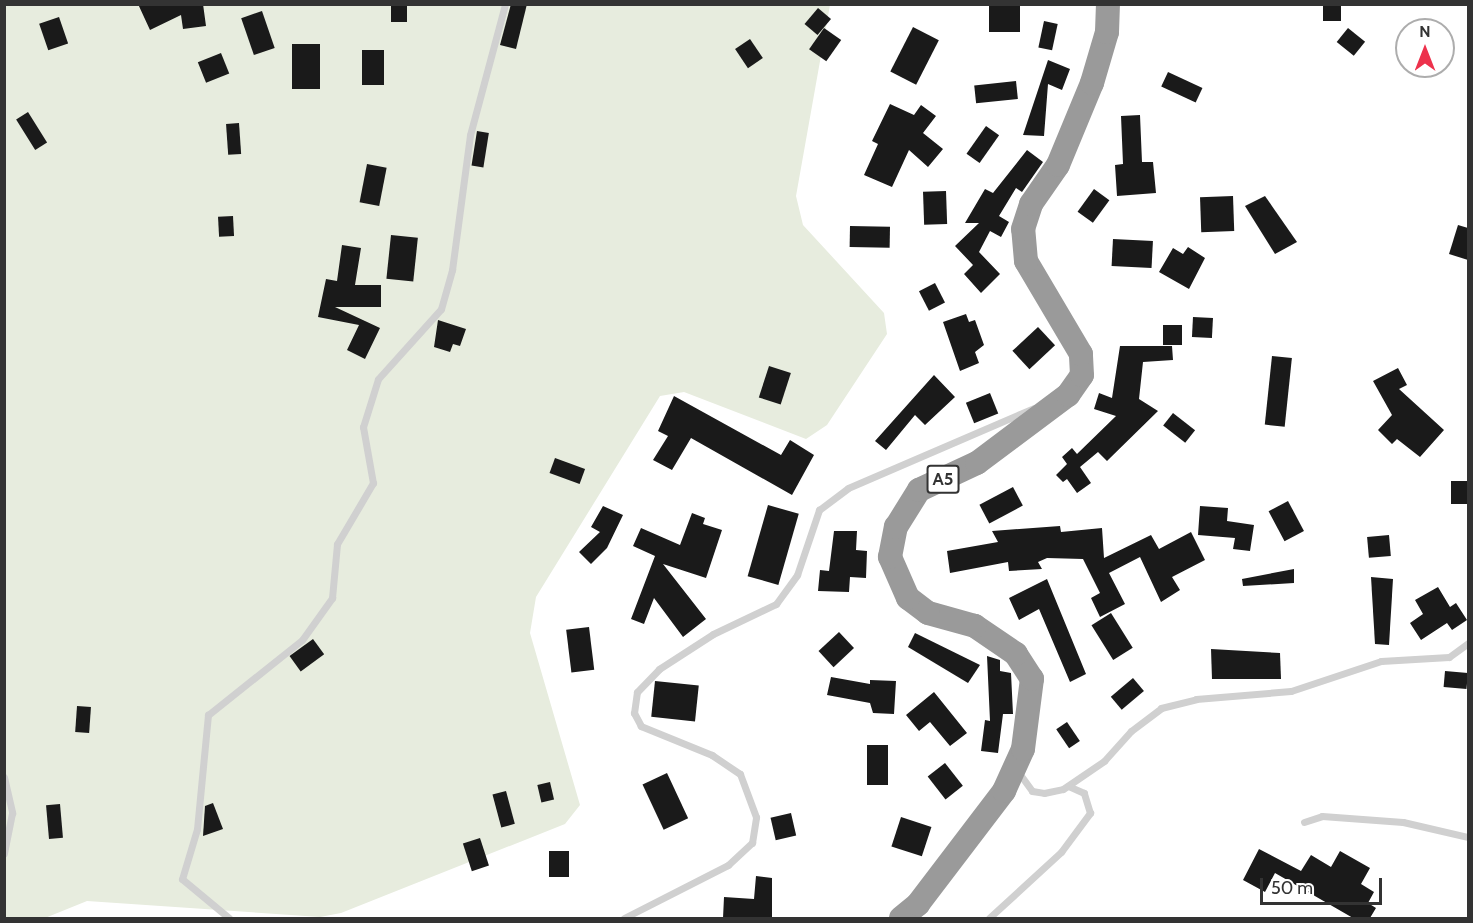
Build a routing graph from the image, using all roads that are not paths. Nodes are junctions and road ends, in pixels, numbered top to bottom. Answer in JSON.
{"nodes":[{"id":1,"x":505,"y":4,"type":"edge"},
{"id":2,"x":1108,"y":4,"type":"edge"},
{"id":3,"x":1066,"y":394,"type":"junction"},
{"id":4,"x":1468,"y":643,"type":"edge"},
{"id":5,"x":1017,"y":761,"type":"junction"},
{"id":6,"x":4,"y":777,"type":"edge"},
{"id":7,"x":1068,"y":786,"type":"junction"},
{"id":8,"x":1304,"y":822,"type":"dead end"},
{"id":9,"x":1468,"y":837,"type":"edge"},
{"id":10,"x":4,"y":853,"type":"edge"},
{"id":11,"x":228,"y":918,"type":"edge"},
{"id":12,"x":624,"y":918,"type":"edge"},
{"id":13,"x":901,"y":918,"type":"edge"},
{"id":14,"x":989,"y":918,"type":"edge"}],
"edges":[{"from":1,"to":11,"type":"lane"},
{"from":2,"to":3,"type":"highway","number":"A5"},
{"from":3,"to":5,"type":"highway","number":"A5"},
{"from":3,"to":12,"type":"lane"},
{"from":4,"to":7,"type":"lane"},
{"from":5,"to":7,"type":"lane"},
{"from":5,"to":13,"type":"highway","number":"A5"},
{"from":6,"to":10,"type":"lane"},
{"from":7,"to":14,"type":"lane"},
{"from":8,"to":9,"type":"lane"}]}
